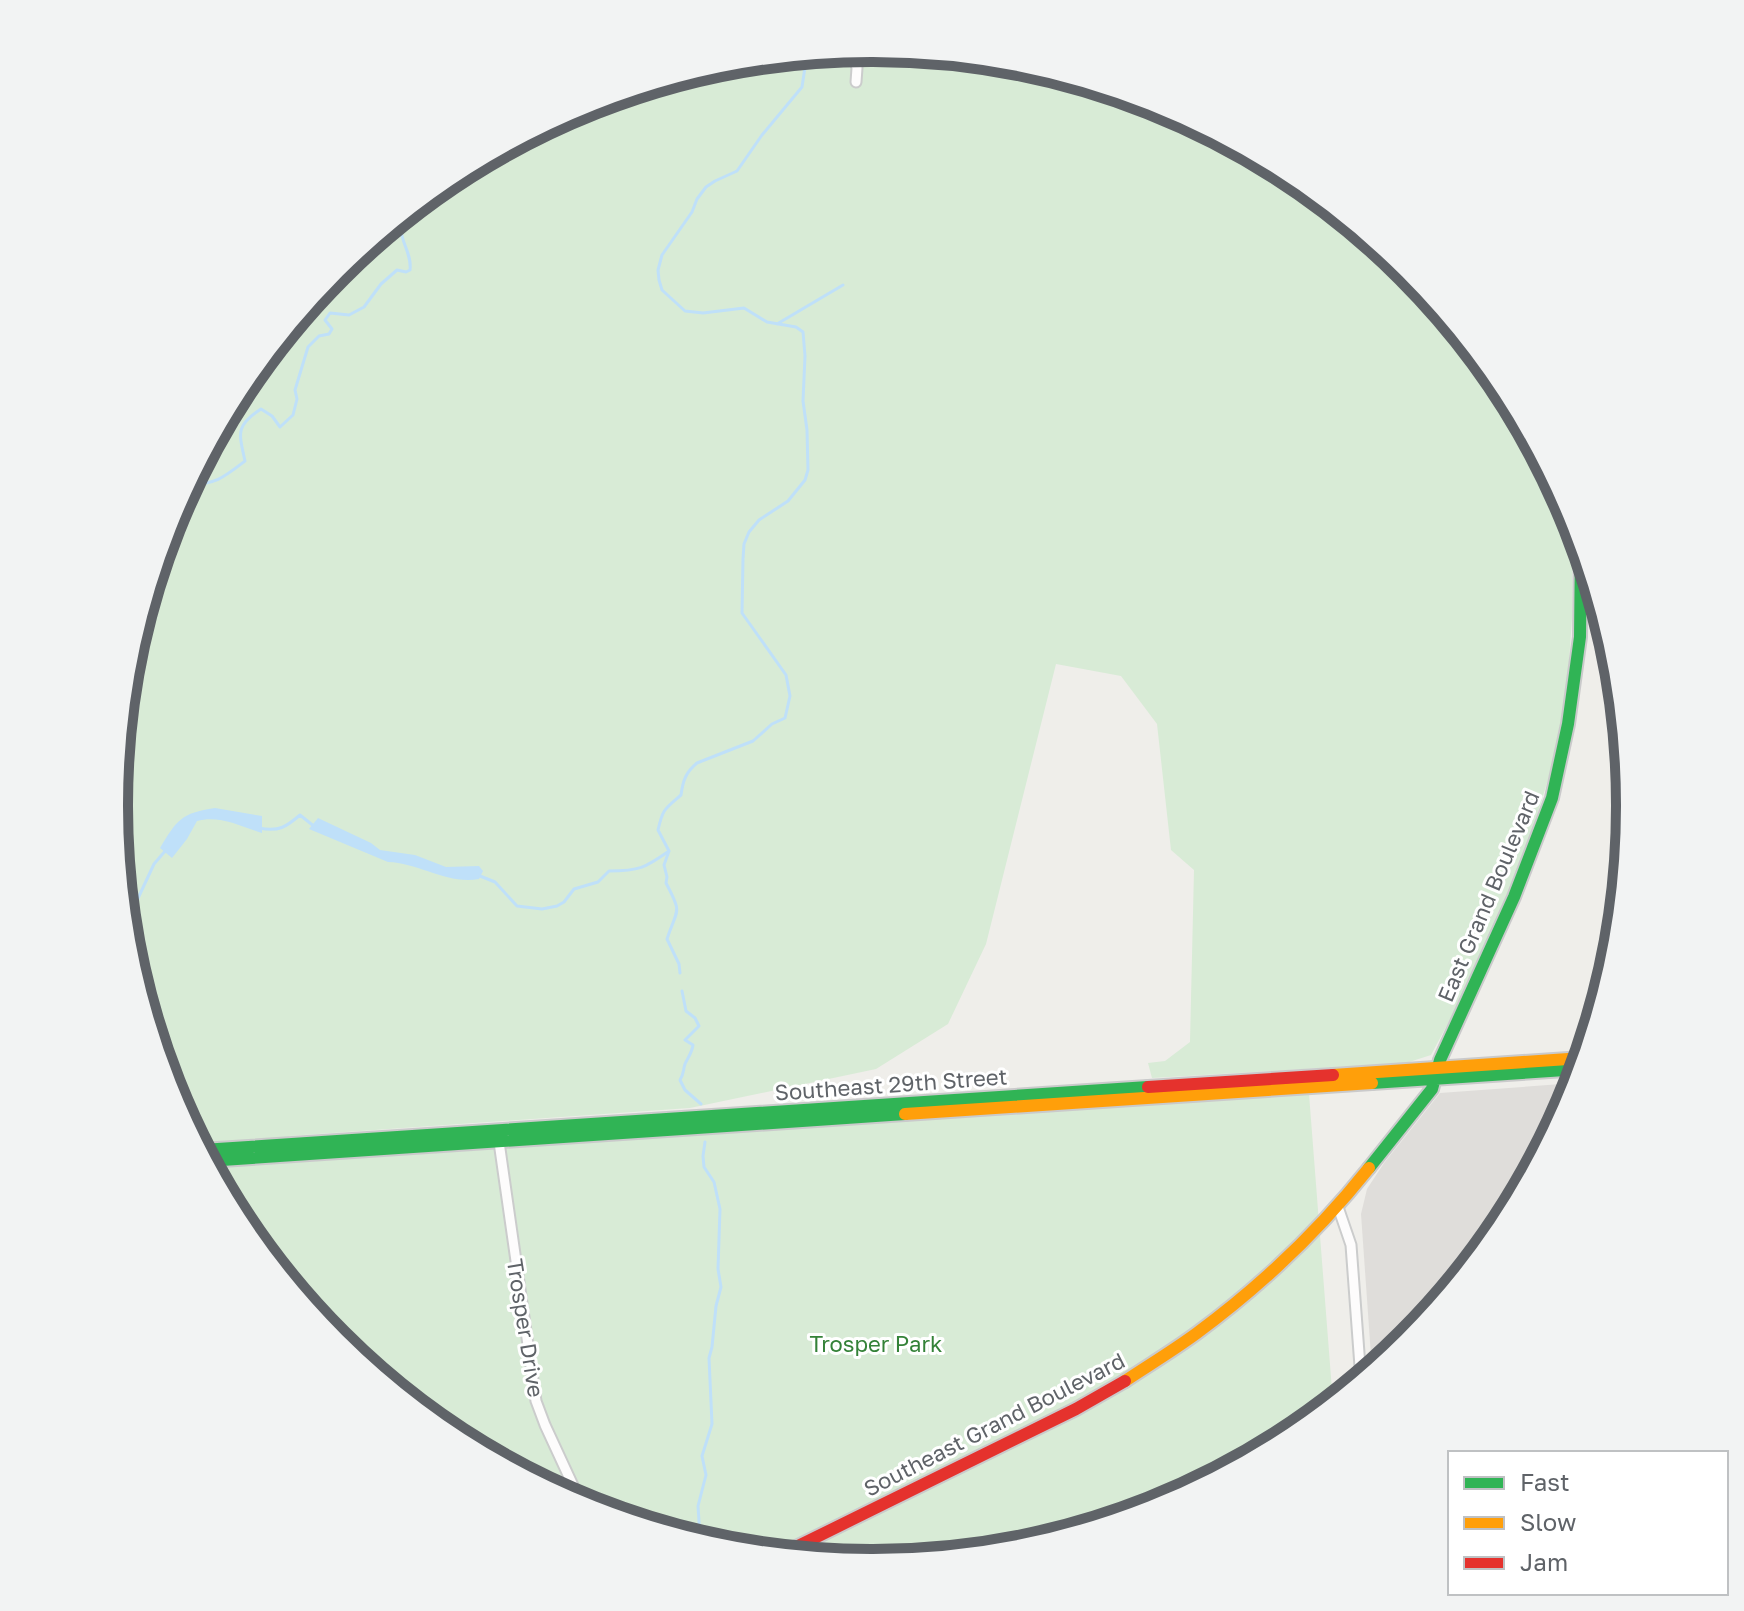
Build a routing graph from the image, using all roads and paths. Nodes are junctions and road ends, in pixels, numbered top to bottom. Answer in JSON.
{"nodes":[{"id":1,"x":856,"y":63,"type":"edge"},
{"id":2,"x":856,"y":82,"type":"dead end"},
{"id":3,"x":1581,"y":582,"type":"edge"},
{"id":4,"x":1570,"y":1059,"type":"edge"},
{"id":5,"x":1567,"y":1069,"type":"edge"},
{"id":6,"x":1436,"y":1074,"type":"junction"},
{"id":7,"x":498,"y":1136,"type":"junction"},
{"id":8,"x":213,"y":1149,"type":"edge"},
{"id":9,"x":219,"y":1160,"type":"edge"},
{"id":10,"x":1338,"y":1207,"type":"junction"},
{"id":11,"x":1360,"y":1366,"type":"edge"},
{"id":12,"x":573,"y":1486,"type":"edge"},
{"id":13,"x":800,"y":1545,"type":"edge"}],
"edges":[{"from":1,"to":2,"type":"street"},
{"from":3,"to":6,"type":"main road","name":"East Grand Boulevard"},
{"from":4,"to":6,"type":"main road","name":"Southeast 29th Street"},
{"from":5,"to":6,"type":"main road","name":"Southeast 29th Street"},
{"from":6,"to":7,"type":"main road","name":"Southeast 29th Street"},
{"from":6,"to":10,"type":"main road","name":"Southeast Grand Boulevard"},
{"from":7,"to":8,"type":"main road","name":"Southeast 29th Street"},
{"from":7,"to":9,"type":"main road","name":"Southeast 29th Street"},
{"from":7,"to":12,"type":"street","name":"Trosper Drive"},
{"from":10,"to":11,"type":"street"},
{"from":10,"to":13,"type":"main road","name":"Southeast Grand Boulevard"}]}
